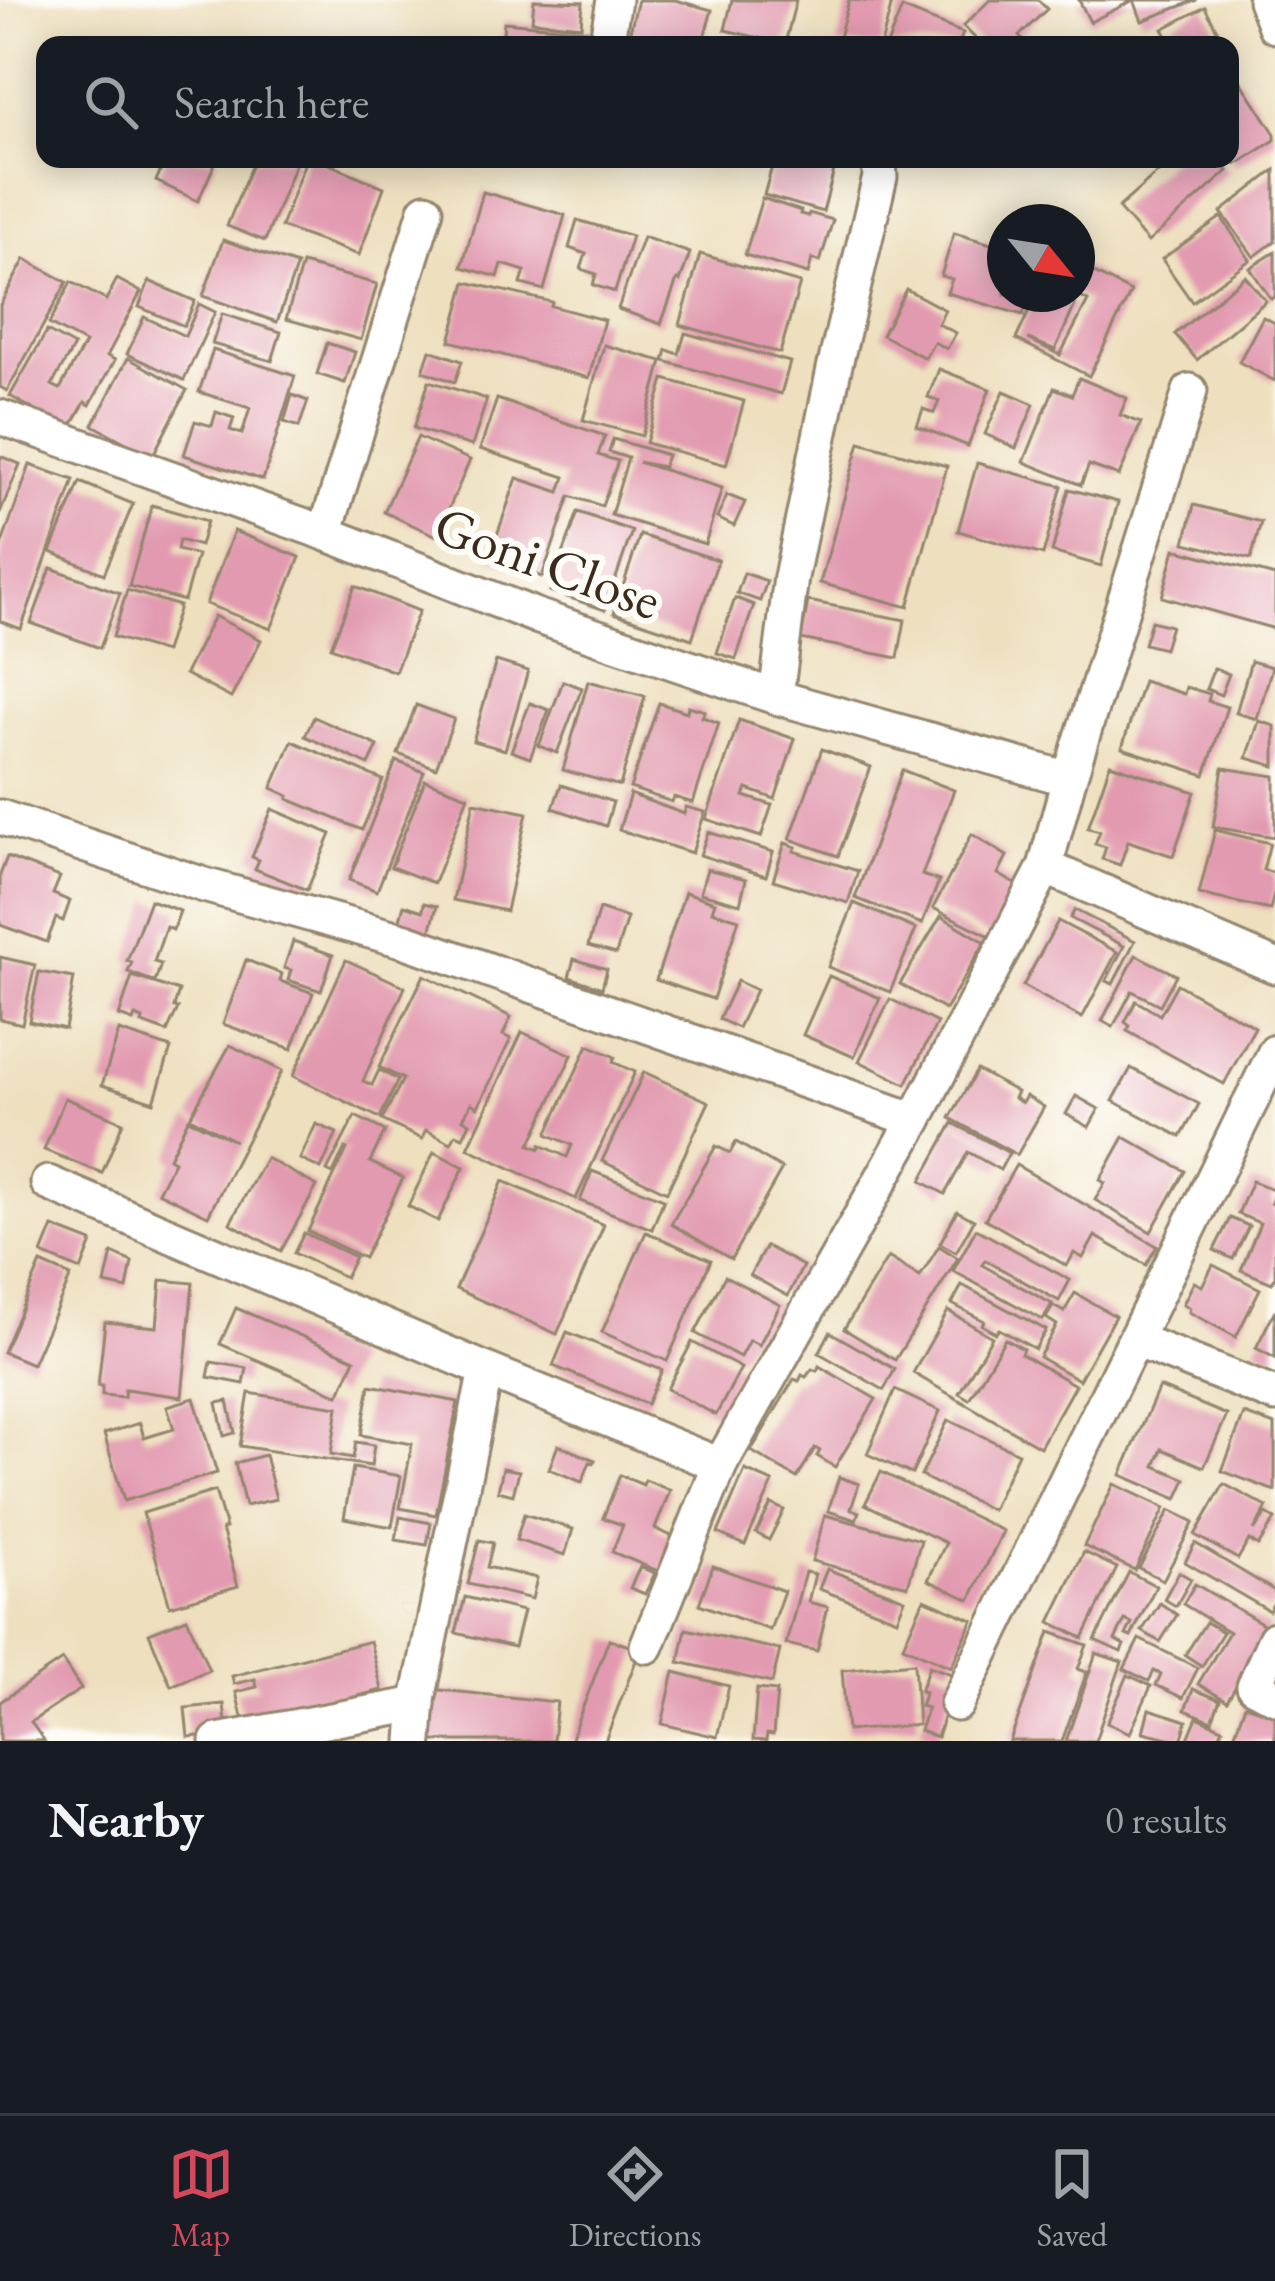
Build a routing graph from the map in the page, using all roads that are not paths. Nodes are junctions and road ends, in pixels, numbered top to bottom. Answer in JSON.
{"nodes":[{"id":1,"x":614,"y":0,"type":"edge"},
{"id":2,"x":1265,"y":0,"type":"edge"},
{"id":3,"x":1275,"y":26,"type":"edge"},
{"id":4,"x":608,"y":36,"type":"edge"},
{"id":5,"x":879,"y":168,"type":"edge"},
{"id":6,"x":426,"y":209,"type":"dead end"},
{"id":7,"x":1190,"y":391,"type":"dead end"},
{"id":8,"x":0,"y":417,"type":"edge"},
{"id":9,"x":325,"y":532,"type":"junction"},
{"id":10,"x":776,"y":697,"type":"junction"},
{"id":11,"x":1069,"y":779,"type":"junction"},
{"id":12,"x":0,"y":818,"type":"edge"},
{"id":13,"x":1046,"y":867,"type":"junction"},
{"id":14,"x":1275,"y":966,"type":"edge"},
{"id":15,"x":1275,"y":1052,"type":"edge"},
{"id":16,"x":915,"y":1120,"type":"junction"},
{"id":17,"x":48,"y":1183,"type":"dead end"},
{"id":18,"x":1136,"y":1340,"type":"junction"},
{"id":19,"x":486,"y":1370,"type":"junction"},
{"id":20,"x":1275,"y":1395,"type":"edge"},
{"id":21,"x":720,"y":1465,"type":"junction"},
{"id":22,"x":1275,"y":1639,"type":"edge"},
{"id":23,"x":646,"y":1646,"type":"dead end"},
{"id":24,"x":1275,"y":1697,"type":"edge"},
{"id":25,"x":418,"y":1704,"type":"junction"},
{"id":26,"x":957,"y":1704,"type":"dead end"},
{"id":27,"x":217,"y":1741,"type":"edge"},
{"id":28,"x":415,"y":1741,"type":"edge"}],
"edges":[{"from":1,"to":4,"type":"street"},
{"from":2,"to":3,"type":"street"},
{"from":5,"to":10,"type":"street"},
{"from":6,"to":9,"type":"street"},
{"from":7,"to":11,"type":"street"},
{"from":8,"to":9,"type":"street","name":"Goni Close"},
{"from":9,"to":10,"type":"street","name":"Goni Close"},
{"from":10,"to":11,"type":"street","name":"Goni Close"},
{"from":11,"to":13,"type":"street"},
{"from":12,"to":16,"type":"street"},
{"from":13,"to":14,"type":"street"},
{"from":13,"to":16,"type":"street"},
{"from":15,"to":18,"type":"street"},
{"from":16,"to":21,"type":"street"},
{"from":17,"to":19,"type":"street"},
{"from":18,"to":20,"type":"street"},
{"from":18,"to":26,"type":"street"},
{"from":19,"to":21,"type":"street"},
{"from":19,"to":25,"type":"street"},
{"from":21,"to":23,"type":"street"},
{"from":22,"to":24,"type":"street"},
{"from":25,"to":27,"type":"street"},
{"from":25,"to":28,"type":"street"}]}
